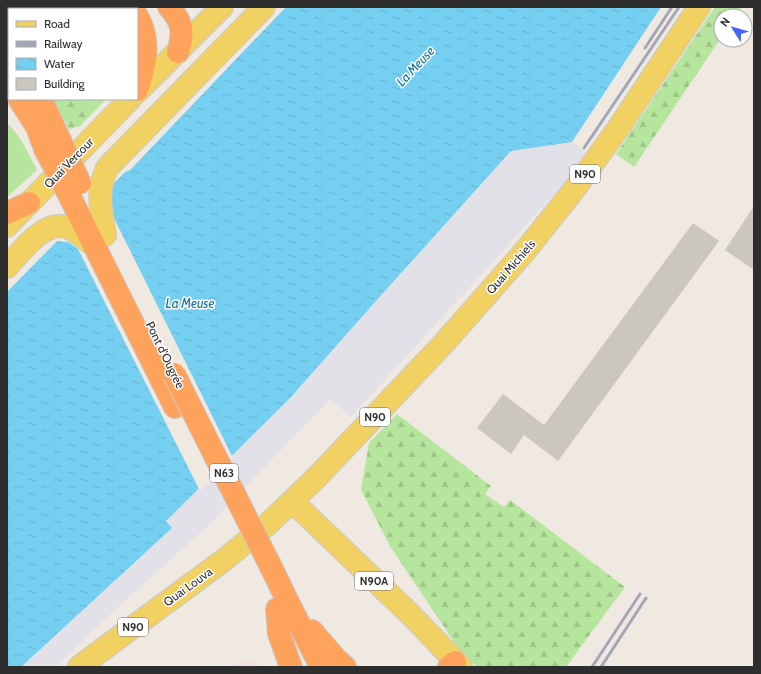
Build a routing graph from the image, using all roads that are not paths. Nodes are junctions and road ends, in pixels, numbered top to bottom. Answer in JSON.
{"nodes":[{"id":1,"x":169,"y":7,"type":"edge"},
{"id":2,"x":222,"y":7,"type":"edge"},
{"id":3,"x":264,"y":7,"type":"edge"},
{"id":4,"x":698,"y":7,"type":"edge"},
{"id":5,"x":138,"y":18,"type":"edge"},
{"id":6,"x":178,"y":52,"type":"junction"},
{"id":7,"x":138,"y":88,"type":"edge"},
{"id":8,"x":138,"y":90,"type":"edge"},
{"id":9,"x":20,"y":100,"type":"edge"},
{"id":10,"x":129,"y":100,"type":"edge"},
{"id":11,"x":44,"y":104,"type":"edge"},
{"id":12,"x":7,"y":110,"type":"edge"},
{"id":13,"x":52,"y":143,"type":"junction"},
{"id":14,"x":29,"y":203,"type":"junction"},
{"id":15,"x":7,"y":213,"type":"edge"},
{"id":16,"x":7,"y":226,"type":"edge"},
{"id":17,"x":100,"y":240,"type":"junction"},
{"id":18,"x":7,"y":267,"type":"edge"},
{"id":19,"x":292,"y":502,"type":"junction"},
{"id":20,"x":282,"y":605,"type":"junction"},
{"id":21,"x":455,"y":665,"type":"edge"},
{"id":22,"x":79,"y":667,"type":"edge"},
{"id":23,"x":290,"y":667,"type":"edge"},
{"id":24,"x":306,"y":667,"type":"edge"},
{"id":25,"x":321,"y":667,"type":"edge"},
{"id":26,"x":345,"y":667,"type":"edge"}],
"edges":[{"from":1,"to":6,"type":"highway"},
{"from":2,"to":6,"type":"main road"},
{"from":3,"to":17,"type":"main road"},
{"from":4,"to":19,"type":"main road","name":"Quai Michiels","number":"N90"},
{"from":5,"to":7,"type":"highway"},
{"from":6,"to":8,"type":"main road"},
{"from":9,"to":13,"type":"highway","number":"N63"},
{"from":10,"to":14,"type":"main road","name":"Quai Vercour"},
{"from":11,"to":13,"type":"highway","number":"N63"},
{"from":12,"to":13,"type":"highway"},
{"from":13,"to":17,"type":"highway","name":"Pont d'Ougrée","number":"N63","bridge":true},
{"from":14,"to":15,"type":"highway"},
{"from":14,"to":16,"type":"main road","name":"Quai Vercour"},
{"from":17,"to":18,"type":"main road"},
{"from":17,"to":20,"type":"highway","name":"Pont d'Ougrée","number":"N63","bridge":true},
{"from":19,"to":21,"type":"main road","number":"N90A"},
{"from":19,"to":22,"type":"main road","name":"Quai Louva","number":"N90"},
{"from":20,"to":23,"type":"highway"},
{"from":20,"to":24,"type":"highway","number":"N63"},
{"from":20,"to":25,"type":"highway","number":"N63"},
{"from":20,"to":26,"type":"highway"}]}
